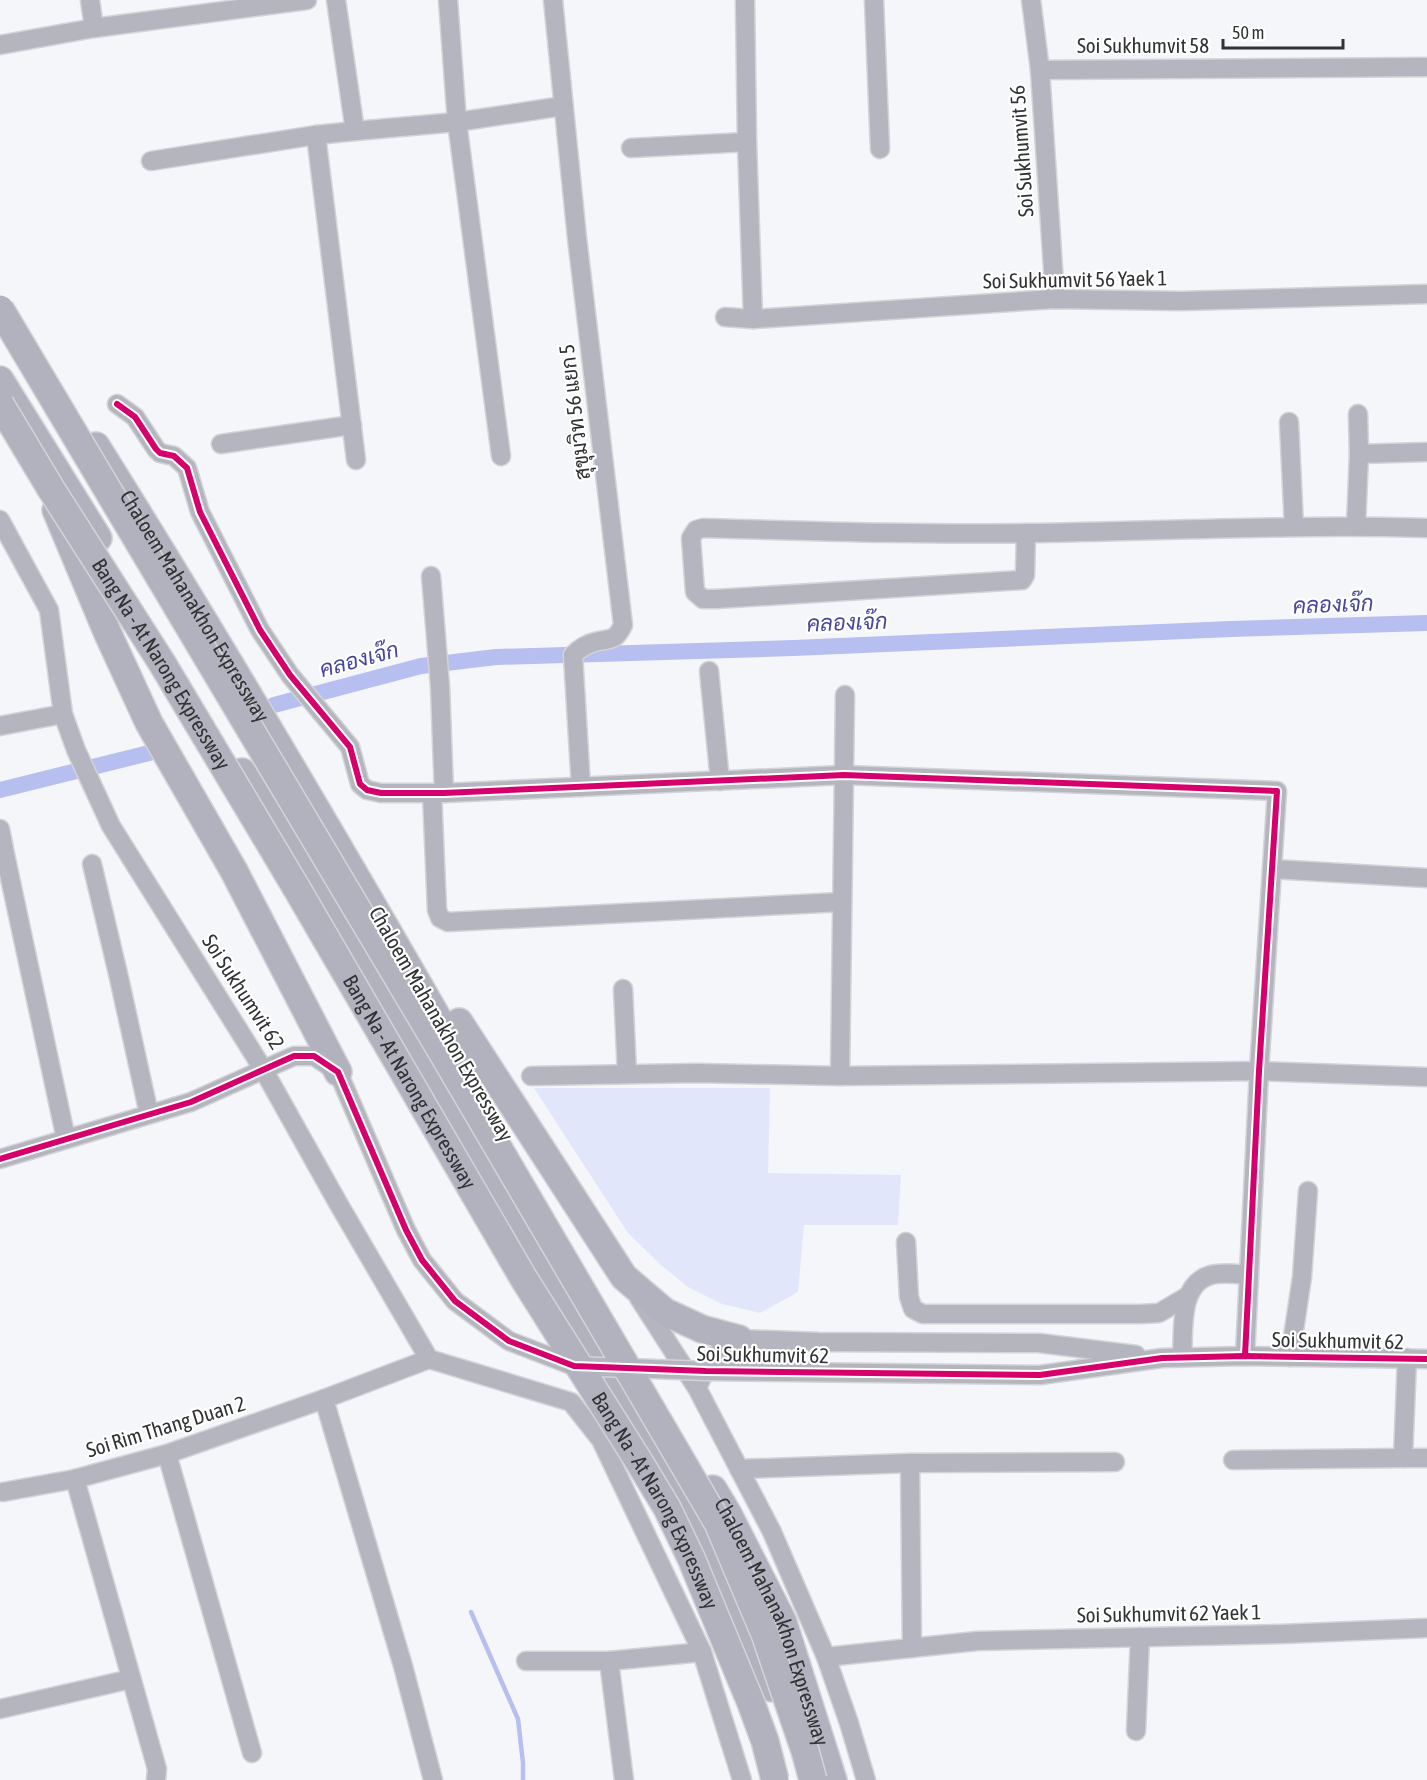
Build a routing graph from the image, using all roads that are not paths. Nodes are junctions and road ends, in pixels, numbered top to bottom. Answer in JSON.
{"nodes":[{"id":1,"x":90,"y":0,"type":"edge"},
{"id":2,"x":306,"y":0,"type":"edge"},
{"id":3,"x":336,"y":0,"type":"edge"},
{"id":4,"x":448,"y":0,"type":"edge"},
{"id":5,"x":553,"y":0,"type":"edge"},
{"id":6,"x":745,"y":0,"type":"edge"},
{"id":7,"x":874,"y":0,"type":"edge"},
{"id":8,"x":1031,"y":0,"type":"edge"},
{"id":9,"x":230,"y":5,"type":"edge"},
{"id":10,"x":94,"y":28,"type":"junction"},
{"id":11,"x":0,"y":45,"type":"edge"},
{"id":12,"x":1427,"y":67,"type":"edge"},
{"id":13,"x":1040,"y":70,"type":"junction"},
{"id":14,"x":563,"y":106,"type":"junction"},
{"id":15,"x":458,"y":122,"type":"junction"},
{"id":16,"x":355,"y":130,"type":"junction"},
{"id":17,"x":316,"y":135,"type":"junction"},
{"id":18,"x":747,"y":142,"type":"junction"},
{"id":19,"x":631,"y":148,"type":"dead end"},
{"id":20,"x":880,"y":149,"type":"dead end"},
{"id":21,"x":151,"y":161,"type":"dead end"},
{"id":22,"x":0,"y":292,"type":"edge"},
{"id":23,"x":1427,"y":294,"type":"edge"},
{"id":24,"x":1055,"y":298,"type":"junction"},
{"id":25,"x":0,"y":309,"type":"edge"},
{"id":26,"x":724,"y":317,"type":"dead end"},
{"id":27,"x":753,"y":319,"type":"junction"},
{"id":28,"x":0,"y":389,"type":"edge"},
{"id":29,"x":117,"y":404,"type":"dead end"},
{"id":30,"x":1358,"y":414,"type":"dead end"},
{"id":31,"x":1289,"y":422,"type":"dead end"},
{"id":32,"x":352,"y":425,"type":"junction"},
{"id":33,"x":221,"y":444,"type":"dead end"},
{"id":34,"x":1427,"y":452,"type":"edge"},
{"id":35,"x":1359,"y":453,"type":"junction"},
{"id":36,"x":501,"y":456,"type":"dead end"},
{"id":37,"x":357,"y":460,"type":"dead end"},
{"id":38,"x":0,"y":520,"type":"edge"},
{"id":39,"x":1356,"y":526,"type":"junction"},
{"id":40,"x":1294,"y":527,"type":"junction"},
{"id":41,"x":1427,"y":528,"type":"edge"},
{"id":42,"x":1026,"y":533,"type":"junction"},
{"id":43,"x":431,"y":576,"type":"dead end"},
{"id":44,"x":709,"y":670,"type":"dead end"},
{"id":45,"x":845,"y":695,"type":"dead end"},
{"id":46,"x":63,"y":714,"type":"junction"},
{"id":47,"x":0,"y":726,"type":"edge"},
{"id":48,"x":844,"y":775,"type":"junction"},
{"id":49,"x":720,"y":781,"type":"junction"},
{"id":50,"x":581,"y":787,"type":"junction"},
{"id":51,"x":438,"y":793,"type":"junction"},
{"id":52,"x":0,"y":829,"type":"edge"},
{"id":53,"x":343,"y":853,"type":"junction"},
{"id":54,"x":92,"y":864,"type":"dead end"},
{"id":55,"x":4,"y":865,"type":"edge"},
{"id":56,"x":1272,"y":869,"type":"junction"},
{"id":57,"x":1427,"y":878,"type":"edge"},
{"id":58,"x":842,"y":902,"type":"junction"},
{"id":59,"x":624,"y":988,"type":"dead end"},
{"id":60,"x":263,"y":1069,"type":"junction"},
{"id":61,"x":1258,"y":1071,"type":"junction"},
{"id":62,"x":338,"y":1072,"type":"junction"},
{"id":63,"x":627,"y":1074,"type":"junction"},
{"id":64,"x":531,"y":1076,"type":"dead end"},
{"id":65,"x":840,"y":1076,"type":"junction"},
{"id":66,"x":1427,"y":1077,"type":"edge"},
{"id":67,"x":149,"y":1114,"type":"junction"},
{"id":68,"x":66,"y":1139,"type":"junction"},
{"id":69,"x":0,"y":1159,"type":"edge"},
{"id":70,"x":1308,"y":1191,"type":"dead end"},
{"id":71,"x":906,"y":1242,"type":"dead end"},
{"id":72,"x":1249,"y":1275,"type":"junction"},
{"id":73,"x":624,"y":1276,"type":"junction"},
{"id":74,"x":1188,"y":1296,"type":"junction"},
{"id":75,"x":739,"y":1339,"type":"junction"},
{"id":76,"x":1245,"y":1356,"type":"junction"},
{"id":77,"x":1182,"y":1357,"type":"junction"},
{"id":78,"x":1290,"y":1357,"type":"junction"},
{"id":79,"x":1162,"y":1358,"type":"junction"},
{"id":80,"x":1407,"y":1358,"type":"junction"},
{"id":81,"x":429,"y":1359,"type":"junction"},
{"id":82,"x":1427,"y":1359,"type":"edge"},
{"id":83,"x":697,"y":1388,"type":"junction"},
{"id":84,"x":324,"y":1399,"type":"junction"},
{"id":85,"x":167,"y":1454,"type":"junction"},
{"id":86,"x":1403,"y":1458,"type":"junction"},
{"id":87,"x":1427,"y":1458,"type":"edge"},
{"id":88,"x":1233,"y":1460,"type":"dead end"},
{"id":89,"x":1115,"y":1462,"type":"dead end"},
{"id":90,"x":910,"y":1463,"type":"junction"},
{"id":91,"x":739,"y":1469,"type":"junction"},
{"id":92,"x":75,"y":1479,"type":"junction"},
{"id":93,"x":3,"y":1492,"type":"dead end"},
{"id":94,"x":1427,"y":1628,"type":"edge"},
{"id":95,"x":1140,"y":1637,"type":"junction"},
{"id":96,"x":912,"y":1648,"type":"junction"},
{"id":97,"x":702,"y":1652,"type":"junction"},
{"id":98,"x":826,"y":1657,"type":"junction"},
{"id":99,"x":609,"y":1661,"type":"junction"},
{"id":100,"x":526,"y":1662,"type":"dead end"},
{"id":101,"x":131,"y":1679,"type":"junction"},
{"id":102,"x":0,"y":1709,"type":"edge"},
{"id":103,"x":1136,"y":1731,"type":"dead end"},
{"id":104,"x":252,"y":1753,"type":"dead end"},
{"id":105,"x":156,"y":1780,"type":"edge"},
{"id":106,"x":433,"y":1780,"type":"edge"},
{"id":107,"x":624,"y":1780,"type":"edge"},
{"id":108,"x":742,"y":1780,"type":"edge"},
{"id":109,"x":775,"y":1780,"type":"edge"},
{"id":110,"x":804,"y":1780,"type":"edge"},
{"id":111,"x":813,"y":1780,"type":"edge"},
{"id":112,"x":833,"y":1780,"type":"edge"},
{"id":113,"x":866,"y":1780,"type":"edge"}],
"edges":[{"from":1,"to":10,"type":"street"},
{"from":2,"to":9,"type":"street"},
{"from":3,"to":16,"type":"street"},
{"from":4,"to":15,"type":"street"},
{"from":5,"to":14,"type":"street","name":"สุขุมวิท 56 แยก 5"},
{"from":6,"to":18,"type":"street"},
{"from":7,"to":20,"type":"street"},
{"from":8,"to":13,"type":"street","name":"Soi Sukhumvit 56"},
{"from":9,"to":10,"type":"street"},
{"from":10,"to":11,"type":"street"},
{"from":12,"to":13,"type":"street","name":"Soi Sukhumvit 58"},
{"from":13,"to":24,"type":"street","name":"Soi Sukhumvit 56"},
{"from":14,"to":15,"type":"street"},
{"from":14,"to":50,"type":"street","name":"สุขุมวิท 56 แยก 5"},
{"from":15,"to":16,"type":"street"},
{"from":15,"to":36,"type":"street"},
{"from":16,"to":17,"type":"street"},
{"from":17,"to":21,"type":"street"},
{"from":17,"to":32,"type":"street"},
{"from":18,"to":19,"type":"street"},
{"from":18,"to":27,"type":"street"},
{"from":22,"to":53,"type":"highway","name":"Chaloem Mahanakhon Expressway"},
{"from":23,"to":24,"type":"street","name":"Soi Sukhumvit 56 Yaek 1"},
{"from":24,"to":27,"type":"street","name":"Soi Sukhumvit 56 Yaek 1"},
{"from":25,"to":111,"type":"highway","name":"Bang Na - At Narong Expressway","bridge":true},
{"from":26,"to":27,"type":"street","name":"Soi Sukhumvit 56 Yaek 1"},
{"from":28,"to":62,"type":"highway"},
{"from":28,"to":109,"type":"highway","name":"Bang Na - At Narong Expressway","bridge":true},
{"from":28,"to":110,"type":"highway","name":"Chaloem Mahanakhon Expressway"},
{"from":29,"to":51,"type":"street"},
{"from":30,"to":35,"type":"street"},
{"from":31,"to":40,"type":"street"},
{"from":32,"to":33,"type":"street"},
{"from":32,"to":37,"type":"street"},
{"from":34,"to":35,"type":"street"},
{"from":35,"to":39,"type":"street"},
{"from":38,"to":46,"type":"street","name":"Soi Sukhumvit 62"},
{"from":39,"to":40,"type":"street"},
{"from":39,"to":41,"type":"street"},
{"from":40,"to":42,"type":"street"},
{"from":42,"to":42,"type":"street"},
{"from":43,"to":51,"type":"street"},
{"from":44,"to":49,"type":"street"},
{"from":45,"to":48,"type":"street"},
{"from":46,"to":47,"type":"street"},
{"from":46,"to":60,"type":"street","name":"Soi Sukhumvit 62"},
{"from":48,"to":49,"type":"street"},
{"from":48,"to":56,"type":"street"},
{"from":48,"to":58,"type":"street"},
{"from":49,"to":50,"type":"street"},
{"from":50,"to":51,"type":"street"},
{"from":51,"to":58,"type":"street"},
{"from":52,"to":55,"type":"street"},
{"from":53,"to":73,"type":"highway"},
{"from":53,"to":112,"type":"highway","name":"Chaloem Mahanakhon Expressway"},
{"from":54,"to":67,"type":"street"},
{"from":55,"to":68,"type":"street"},
{"from":56,"to":57,"type":"street"},
{"from":56,"to":61,"type":"street"},
{"from":58,"to":65,"type":"street"},
{"from":59,"to":63,"type":"street"},
{"from":60,"to":62,"type":"street","name":"Soi Sukhumvit 62"},
{"from":60,"to":67,"type":"street"},
{"from":60,"to":81,"type":"street"},
{"from":61,"to":65,"type":"street"},
{"from":61,"to":66,"type":"street"},
{"from":61,"to":72,"type":"street"},
{"from":62,"to":79,"type":"street","name":"Soi Sukhumvit 62","bridge":true},
{"from":63,"to":64,"type":"street"},
{"from":63,"to":65,"type":"street"},
{"from":67,"to":68,"type":"street"},
{"from":68,"to":69,"type":"street"},
{"from":70,"to":78,"type":"street"},
{"from":71,"to":74,"type":"street"},
{"from":72,"to":74,"type":"street"},
{"from":72,"to":76,"type":"street"},
{"from":73,"to":75,"type":"highway"},
{"from":73,"to":83,"type":"street"},
{"from":74,"to":77,"type":"street"},
{"from":75,"to":79,"type":"street"},
{"from":75,"to":83,"type":"street"},
{"from":76,"to":77,"type":"street","name":"Soi Sukhumvit 62"},
{"from":76,"to":78,"type":"street","name":"Soi Sukhumvit 62"},
{"from":77,"to":79,"type":"street","name":"Soi Sukhumvit 62"},
{"from":78,"to":80,"type":"street","name":"Soi Sukhumvit 62"},
{"from":80,"to":82,"type":"street","name":"Soi Sukhumvit 62"},
{"from":80,"to":86,"type":"street"},
{"from":81,"to":84,"type":"street","name":"Soi Rim Thang Duan 2"},
{"from":81,"to":97,"type":"street"},
{"from":83,"to":91,"type":"street"},
{"from":84,"to":85,"type":"street","name":"Soi Rim Thang Duan 2"},
{"from":84,"to":106,"type":"street"},
{"from":85,"to":92,"type":"street","name":"Soi Rim Thang Duan 2"},
{"from":85,"to":104,"type":"street"},
{"from":86,"to":87,"type":"street"},
{"from":86,"to":88,"type":"street"},
{"from":89,"to":90,"type":"street"},
{"from":90,"to":91,"type":"street"},
{"from":90,"to":96,"type":"street"},
{"from":91,"to":98,"type":"street"},
{"from":92,"to":93,"type":"street"},
{"from":92,"to":101,"type":"street","name":"Soi Rim Thang Duan 2"},
{"from":94,"to":95,"type":"street","name":"Soi Sukhumvit 62 Yaek 1"},
{"from":95,"to":96,"type":"street","name":"Soi Sukhumvit 62 Yaek 1"},
{"from":95,"to":103,"type":"street"},
{"from":96,"to":98,"type":"street","name":"Soi Sukhumvit 62 Yaek 1"},
{"from":97,"to":99,"type":"street"},
{"from":97,"to":108,"type":"street"},
{"from":98,"to":113,"type":"street"},
{"from":99,"to":100,"type":"street"},
{"from":99,"to":107,"type":"street"},
{"from":101,"to":102,"type":"street"},
{"from":101,"to":105,"type":"street","name":"Soi Rim Thang Duan 2"}]}
